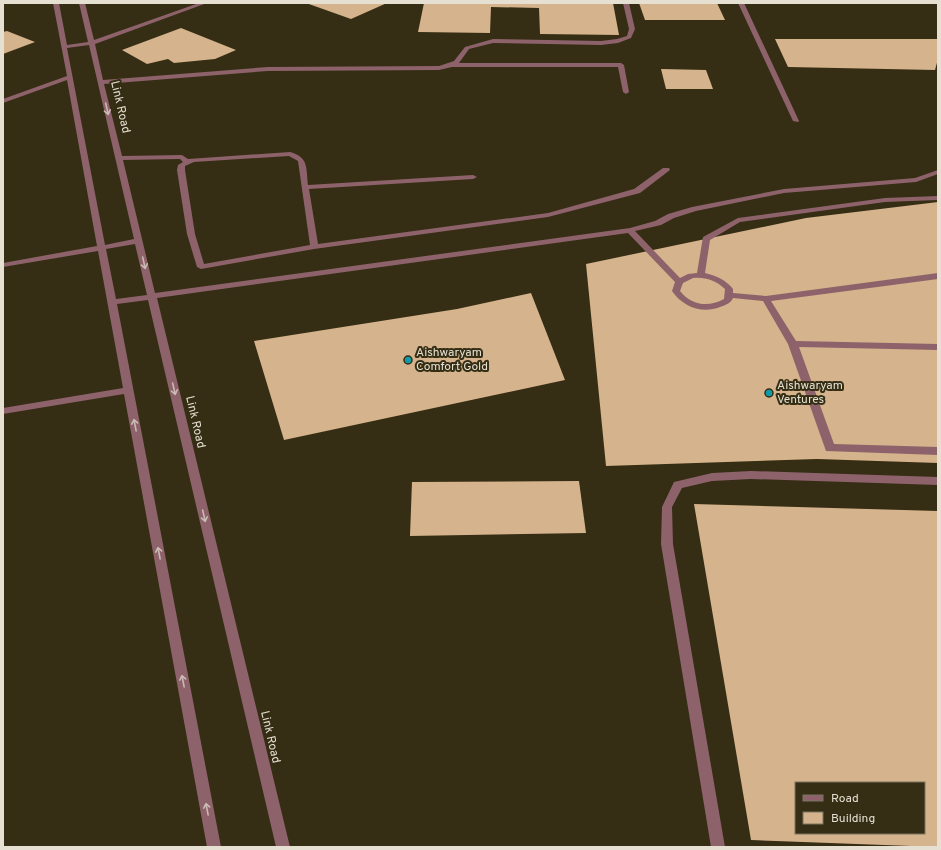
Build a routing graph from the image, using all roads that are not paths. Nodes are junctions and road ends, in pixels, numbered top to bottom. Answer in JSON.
{"nodes":[{"id":1,"x":56,"y":3,"type":"edge"},
{"id":2,"x":82,"y":3,"type":"edge"},
{"id":3,"x":204,"y":3,"type":"edge"},
{"id":4,"x":626,"y":3,"type":"edge"},
{"id":5,"x":741,"y":3,"type":"edge"},
{"id":6,"x":91,"y":43,"type":"junction"},
{"id":7,"x":64,"y":47,"type":"junction"},
{"id":8,"x":453,"y":65,"type":"junction"},
{"id":9,"x":70,"y":77,"type":"junction"},
{"id":10,"x":101,"y":82,"type":"junction"},
{"id":11,"x":626,"y":92,"type":"dead end"},
{"id":12,"x":3,"y":101,"type":"edge"},
{"id":13,"x":796,"y":121,"type":"dead end"},
{"id":14,"x":119,"y":158,"type":"junction"},
{"id":15,"x":187,"y":162,"type":"junction"},
{"id":16,"x":666,"y":170,"type":"dead end"},
{"id":17,"x":938,"y":172,"type":"edge"},
{"id":18,"x":473,"y":177,"type":"dead end"},
{"id":19,"x":306,"y":187,"type":"junction"},
{"id":20,"x":938,"y":198,"type":"edge"},
{"id":21,"x":630,"y":230,"type":"junction"},
{"id":22,"x":139,"y":241,"type":"junction"},
{"id":23,"x":314,"y":247,"type":"junction"},
{"id":24,"x":102,"y":248,"type":"junction"},
{"id":25,"x":3,"y":265,"type":"edge"},
{"id":26,"x":701,"y":275,"type":"junction"},
{"id":27,"x":938,"y":276,"type":"edge"},
{"id":28,"x":679,"y":282,"type":"junction"},
{"id":29,"x":730,"y":295,"type":"junction"},
{"id":30,"x":152,"y":297,"type":"junction"},
{"id":31,"x":766,"y":299,"type":"junction"},
{"id":32,"x":112,"y":302,"type":"junction"},
{"id":33,"x":793,"y":344,"type":"junction"},
{"id":34,"x":938,"y":347,"type":"edge"},
{"id":35,"x":128,"y":390,"type":"junction"},
{"id":36,"x":3,"y":411,"type":"edge"},
{"id":37,"x":938,"y":451,"type":"edge"},
{"id":38,"x":938,"y":480,"type":"edge"},
{"id":39,"x":214,"y":847,"type":"edge"},
{"id":40,"x":283,"y":847,"type":"edge"},
{"id":41,"x":718,"y":847,"type":"edge"}],
"edges":[{"from":1,"to":7,"type":"street"},
{"from":2,"to":6,"type":"street","name":"Link Road"},
{"from":3,"to":6,"type":"street"},
{"from":4,"to":8,"type":"street"},
{"from":5,"to":13,"type":"street"},
{"from":6,"to":7,"type":"street"},
{"from":6,"to":10,"type":"street","name":"Link Road"},
{"from":7,"to":9,"type":"street"},
{"from":8,"to":10,"type":"street"},
{"from":8,"to":11,"type":"street"},
{"from":9,"to":12,"type":"street"},
{"from":9,"to":24,"type":"street"},
{"from":10,"to":14,"type":"street","name":"Link Road","one_way":true},
{"from":14,"to":15,"type":"street"},
{"from":14,"to":22,"type":"street","name":"Link Road"},
{"from":15,"to":19,"type":"street"},
{"from":15,"to":23,"type":"street"},
{"from":16,"to":23,"type":"street"},
{"from":17,"to":21,"type":"street"},
{"from":18,"to":19,"type":"street"},
{"from":19,"to":23,"type":"street"},
{"from":20,"to":26,"type":"street"},
{"from":21,"to":28,"type":"street"},
{"from":21,"to":30,"type":"street"},
{"from":22,"to":24,"type":"street"},
{"from":22,"to":30,"type":"street","name":"Link Road","one_way":true},
{"from":24,"to":25,"type":"street"},
{"from":24,"to":32,"type":"street"},
{"from":26,"to":28,"type":"street"},
{"from":26,"to":29,"type":"street"},
{"from":27,"to":31,"type":"street"},
{"from":28,"to":29,"type":"street"},
{"from":29,"to":31,"type":"street"},
{"from":30,"to":32,"type":"street"},
{"from":30,"to":40,"type":"street","name":"Link Road","one_way":true},
{"from":31,"to":33,"type":"street"},
{"from":32,"to":35,"type":"street"},
{"from":33,"to":34,"type":"street"},
{"from":33,"to":37,"type":"street"},
{"from":35,"to":36,"type":"street"},
{"from":39,"to":35,"type":"street","one_way":true},
{"from":38,"to":41,"type":"street"}]}
